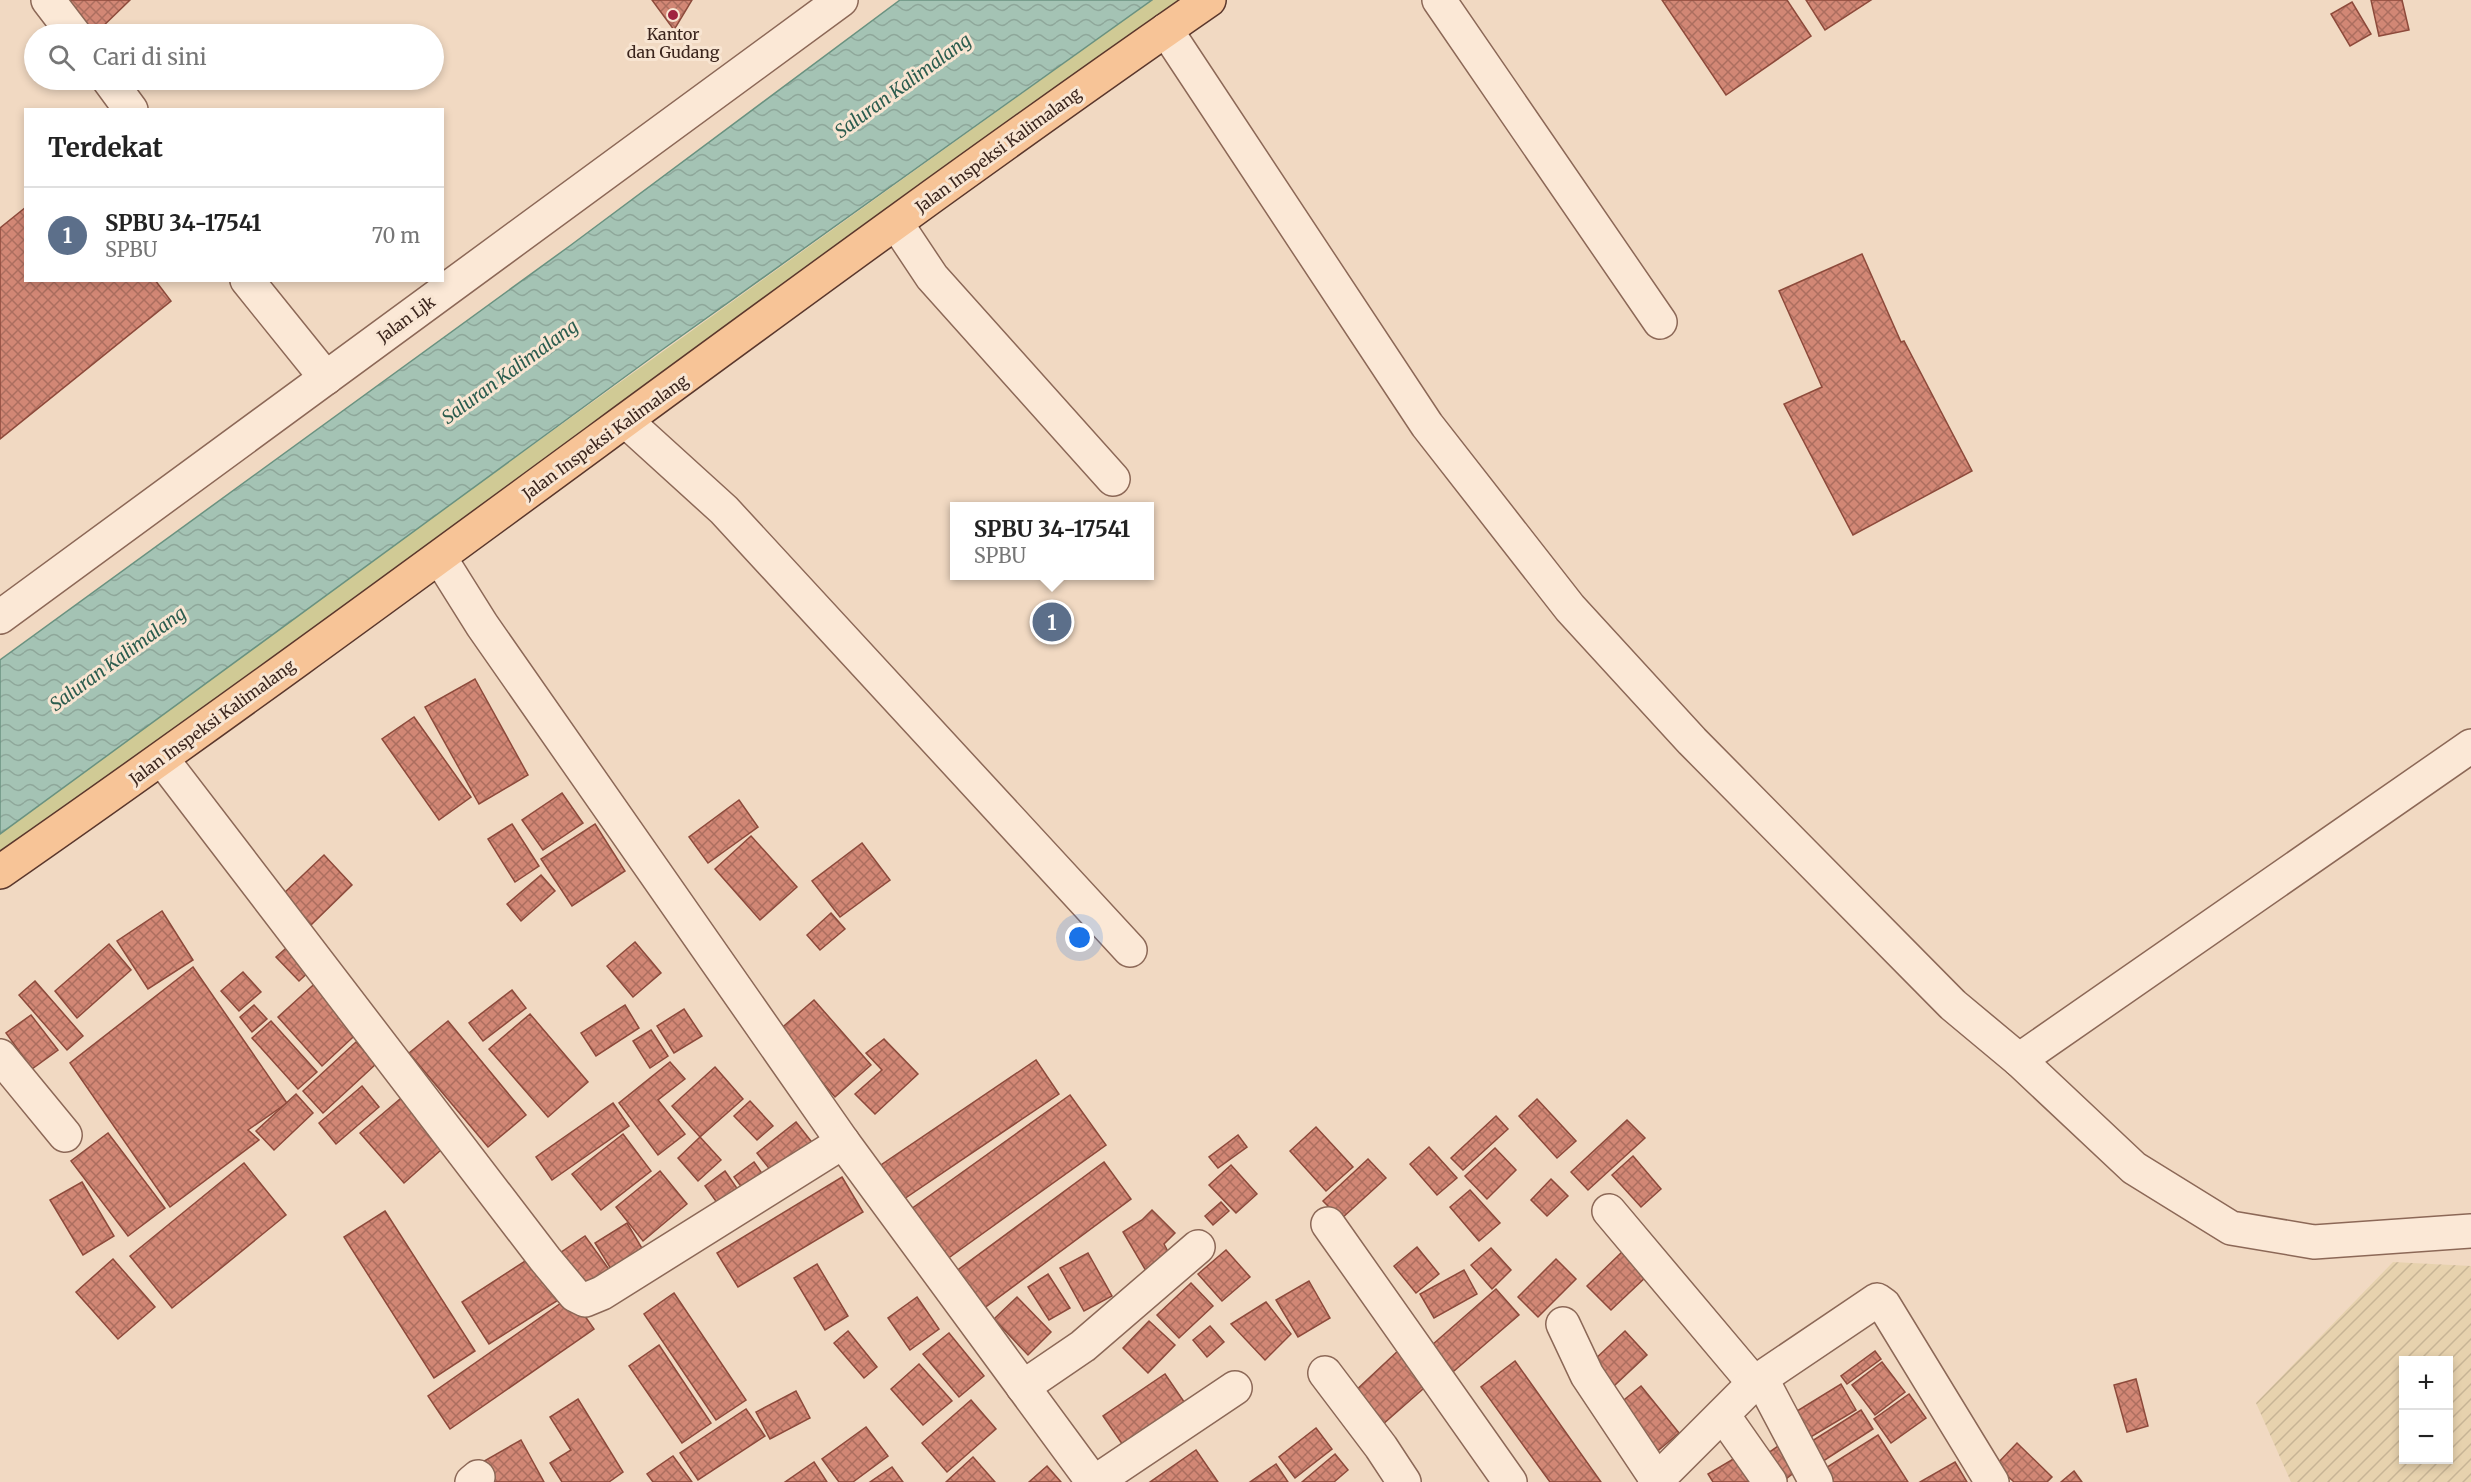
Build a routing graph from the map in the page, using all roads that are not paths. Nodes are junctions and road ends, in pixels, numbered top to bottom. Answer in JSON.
{"nodes":[{"id":1,"x":48,"y":0,"type":"edge"},
{"id":2,"x":841,"y":0,"type":"edge"},
{"id":3,"x":1209,"y":0,"type":"edge"},
{"id":4,"x":1439,"y":0,"type":"edge"},
{"id":5,"x":66,"y":24,"type":"edge"},
{"id":6,"x":1166,"y":30,"type":"junction"},
{"id":7,"x":117,"y":90,"type":"edge"},
{"id":8,"x":130,"y":108,"type":"edge"},
{"id":9,"x":896,"y":223,"type":"junction"},
{"id":10,"x":249,"y":282,"type":"edge"},
{"id":11,"x":1660,"y":322,"type":"dead end"},
{"id":12,"x":326,"y":378,"type":"junction"},
{"id":13,"x":626,"y":421,"type":"junction"},
{"id":14,"x":1113,"y":478,"type":"dead end"},
{"id":15,"x":440,"y":558,"type":"junction"},
{"id":16,"x":0,"y":617,"type":"edge"},
{"id":17,"x":2471,"y":746,"type":"edge"},
{"id":18,"x":162,"y":759,"type":"junction"},
{"id":19,"x":0,"y":872,"type":"edge"},
{"id":20,"x":1130,"y":950,"type":"dead end"},
{"id":21,"x":0,"y":1056,"type":"edge"},
{"id":22,"x":2019,"y":1060,"type":"junction"},
{"id":23,"x":65,"y":1134,"type":"dead end"},
{"id":24,"x":843,"y":1142,"type":"junction"},
{"id":25,"x":1609,"y":1211,"type":"dead end"},
{"id":26,"x":1328,"y":1224,"type":"dead end"},
{"id":27,"x":2471,"y":1230,"type":"edge"},
{"id":28,"x":1198,"y":1247,"type":"dead end"},
{"id":29,"x":1563,"y":1324,"type":"dead end"},
{"id":30,"x":1325,"y":1373,"type":"dead end"},
{"id":31,"x":1758,"y":1381,"type":"junction"},
{"id":32,"x":1023,"y":1387,"type":"junction"},
{"id":33,"x":1235,"y":1388,"type":"dead end"},
{"id":34,"x":1723,"y":1415,"type":"junction"},
{"id":35,"x":1656,"y":1481,"type":"edge"},
{"id":36,"x":1094,"y":1482,"type":"edge"},
{"id":37,"x":1404,"y":1482,"type":"edge"},
{"id":38,"x":1510,"y":1482,"type":"edge"},
{"id":39,"x":1770,"y":1482,"type":"edge"},
{"id":40,"x":1816,"y":1482,"type":"edge"},
{"id":41,"x":1992,"y":1482,"type":"edge"}],
"edges":[{"from":1,"to":5,"type":"street"},
{"from":2,"to":12,"type":"street","name":"Jalan Ljk"},
{"from":3,"to":6,"type":"main road","name":"Jalan Inspeksi Kalimalang"},
{"from":4,"to":11,"type":"street"},
{"from":6,"to":9,"type":"main road","name":"Jalan Inspeksi Kalimalang"},
{"from":6,"to":22,"type":"street"},
{"from":7,"to":8,"type":"street"},
{"from":9,"to":13,"type":"main road","name":"Jalan Inspeksi Kalimalang"},
{"from":9,"to":14,"type":"street"},
{"from":10,"to":12,"type":"street"},
{"from":12,"to":16,"type":"street","name":"Jalan Ljk"},
{"from":13,"to":15,"type":"main road","name":"Jalan Inspeksi Kalimalang"},
{"from":13,"to":20,"type":"street"},
{"from":15,"to":18,"type":"main road","name":"Jalan Inspeksi Kalimalang"},
{"from":15,"to":24,"type":"street"},
{"from":17,"to":22,"type":"street"},
{"from":18,"to":19,"type":"main road","name":"Jalan Inspeksi Kalimalang"},
{"from":18,"to":24,"type":"street"},
{"from":21,"to":23,"type":"street"},
{"from":22,"to":27,"type":"street"},
{"from":24,"to":32,"type":"street"},
{"from":25,"to":31,"type":"street"},
{"from":26,"to":38,"type":"street"},
{"from":28,"to":32,"type":"street"},
{"from":29,"to":35,"type":"street"},
{"from":30,"to":37,"type":"street"},
{"from":31,"to":34,"type":"street"},
{"from":31,"to":40,"type":"street"},
{"from":31,"to":41,"type":"street"},
{"from":32,"to":36,"type":"street"},
{"from":33,"to":36,"type":"street"},
{"from":34,"to":35,"type":"street"},
{"from":34,"to":39,"type":"street"}]}
